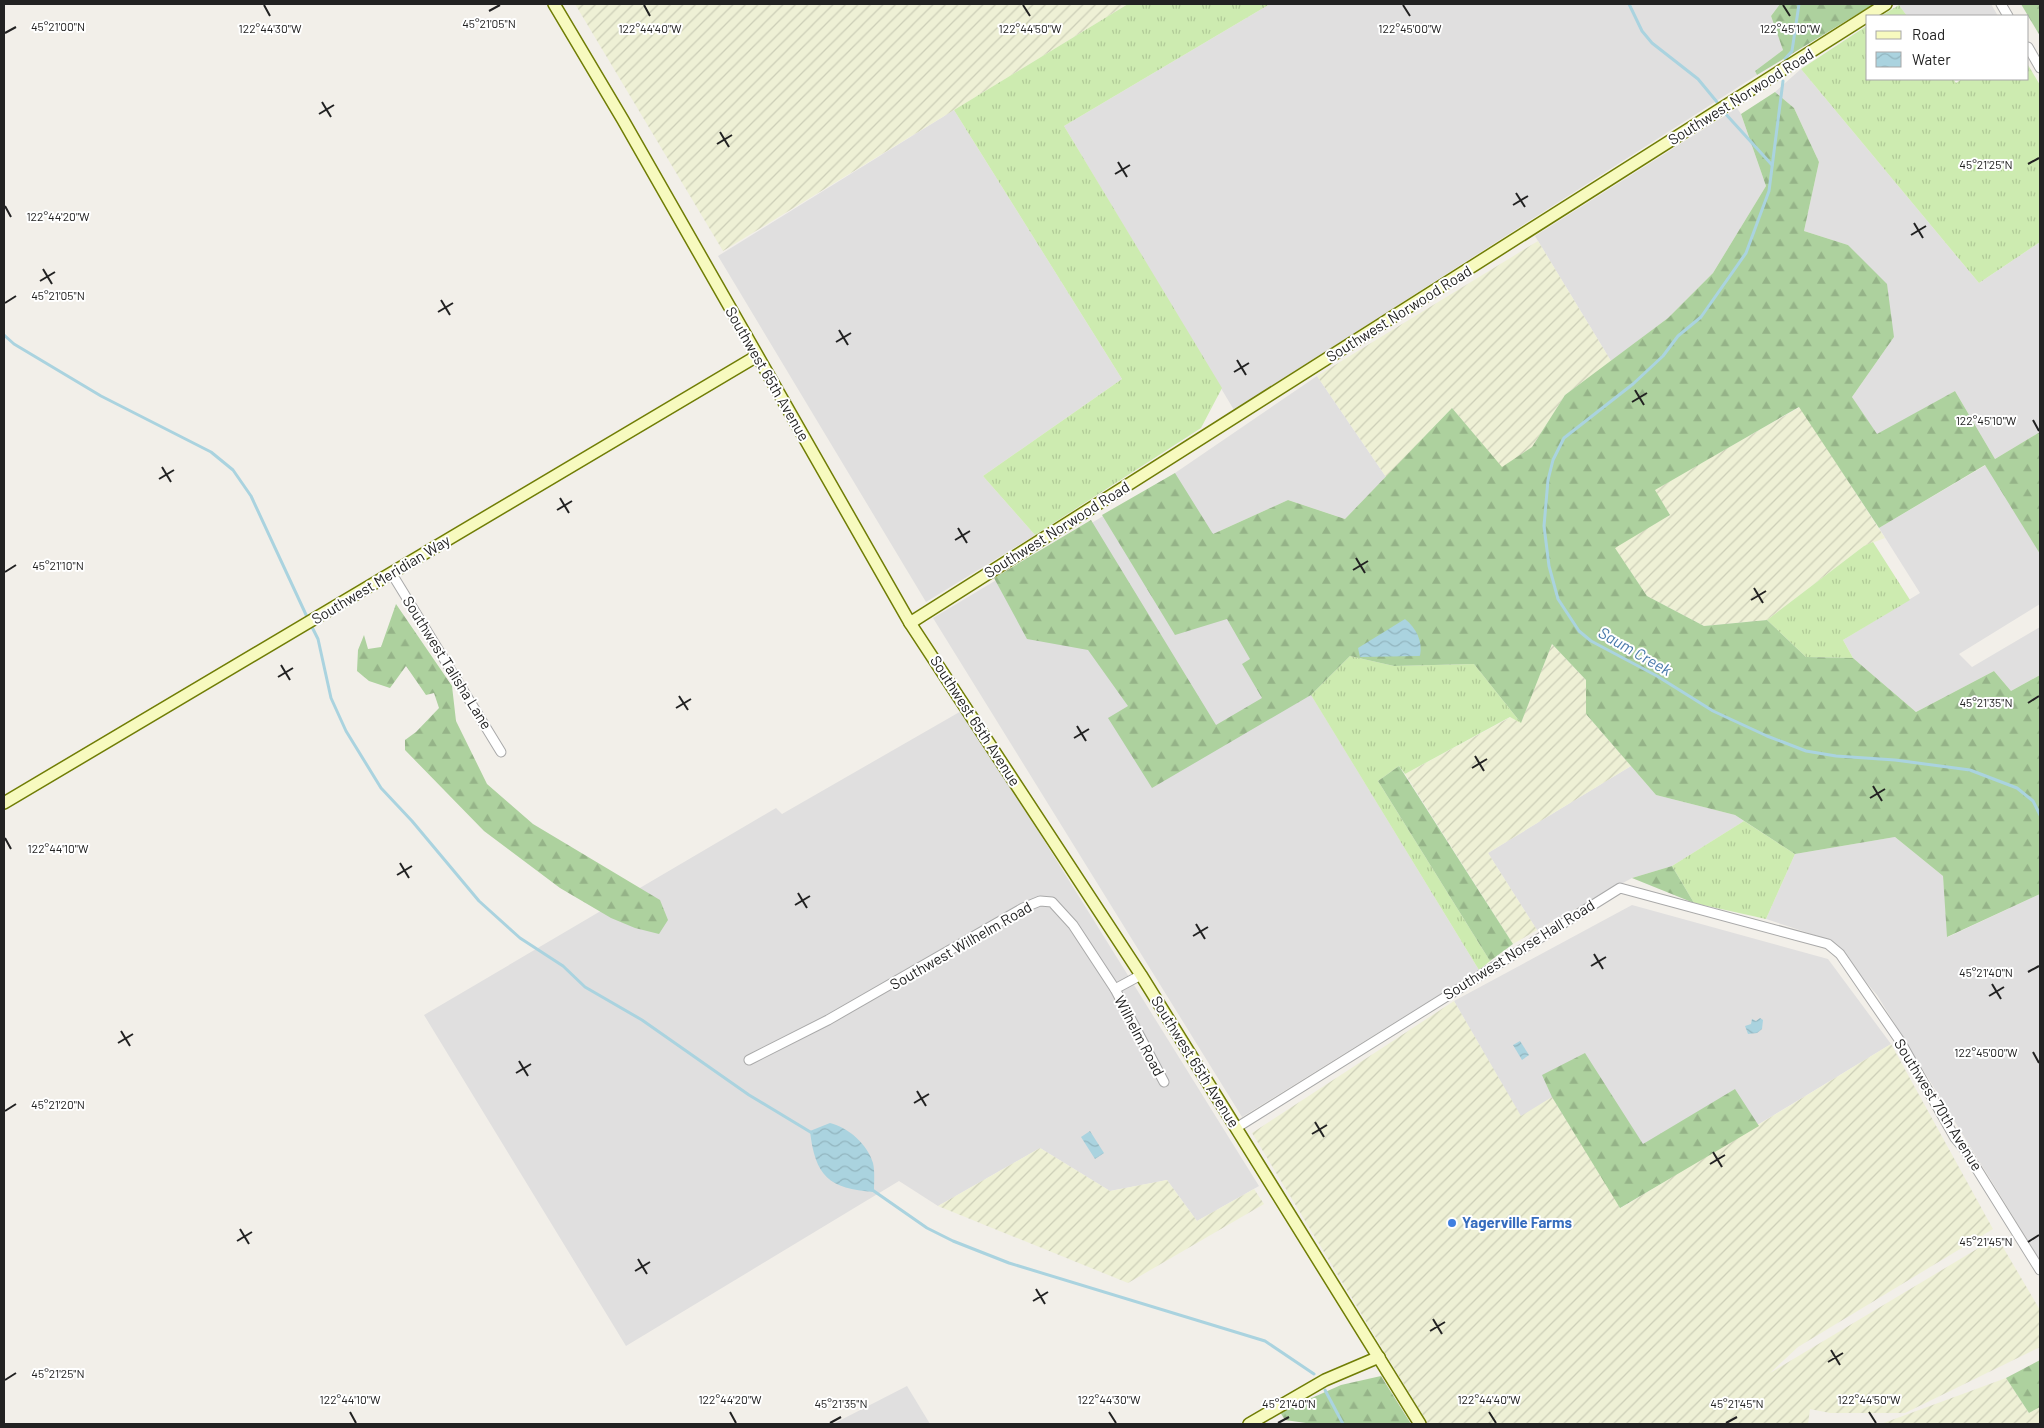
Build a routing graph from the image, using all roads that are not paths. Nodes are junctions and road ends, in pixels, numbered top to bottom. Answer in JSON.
{"nodes":[{"id":1,"x":554,"y":4,"type":"edge"},
{"id":2,"x":1886,"y":4,"type":"edge"},
{"id":3,"x":2001,"y":4,"type":"edge"},
{"id":4,"x":1869,"y":15,"type":"edge"},
{"id":5,"x":2007,"y":15,"type":"edge"},
{"id":6,"x":1866,"y":17,"type":"edge"},
{"id":7,"x":2029,"y":49,"type":"edge"},
{"id":8,"x":2040,"y":68,"type":"edge"},
{"id":9,"x":757,"y":356,"type":"junction"},
{"id":10,"x":392,"y":574,"type":"junction"},
{"id":11,"x":910,"y":623,"type":"junction"},
{"id":12,"x":502,"y":752,"type":"dead end"},
{"id":13,"x":4,"y":803,"type":"edge"},
{"id":14,"x":1828,"y":944,"type":"joint"},
{"id":15,"x":1141,"y":975,"type":"junction"},
{"id":16,"x":1115,"y":990,"type":"junction"},
{"id":17,"x":749,"y":1060,"type":"dead end"},
{"id":18,"x":1164,"y":1082,"type":"dead end"},
{"id":19,"x":1236,"y":1128,"type":"junction"},
{"id":20,"x":2040,"y":1270,"type":"edge"},
{"id":21,"x":1379,"y":1357,"type":"junction"},
{"id":22,"x":1249,"y":1424,"type":"edge"},
{"id":23,"x":1420,"y":1424,"type":"edge"}],
"edges":[{"from":1,"to":9,"type":"street","name":"Southwest 65th Avenue"},
{"from":2,"to":4,"type":"street","name":"Southwest Norwood Road"},
{"from":3,"to":5,"type":"street"},
{"from":6,"to":11,"type":"street","name":"Southwest Norwood Road"},
{"from":7,"to":8,"type":"street"},
{"from":9,"to":10,"type":"street","name":"Southwest Meridian Way"},
{"from":9,"to":11,"type":"street","name":"Southwest 65th Avenue"},
{"from":10,"to":12,"type":"street","name":"Southwest Talisha Lane"},
{"from":10,"to":13,"type":"street","name":"Southwest Meridian Way"},
{"from":11,"to":15,"type":"street","name":"Southwest 65th Avenue"},
{"from":14,"to":19,"type":"street","name":"Southwest Norse Hall Road"},
{"from":14,"to":20,"type":"street","name":"Southwest 70th Avenue"},
{"from":15,"to":16,"type":"street"},
{"from":15,"to":19,"type":"street","name":"Southwest 65th Avenue"},
{"from":16,"to":17,"type":"street","name":"Southwest Wilhelm Road"},
{"from":16,"to":18,"type":"street","name":"Wilhelm Road"},
{"from":19,"to":21,"type":"street","name":"Southwest 65th Avenue"},
{"from":21,"to":22,"type":"street"},
{"from":21,"to":23,"type":"street","name":"Southwest 65th Avenue"}]}
